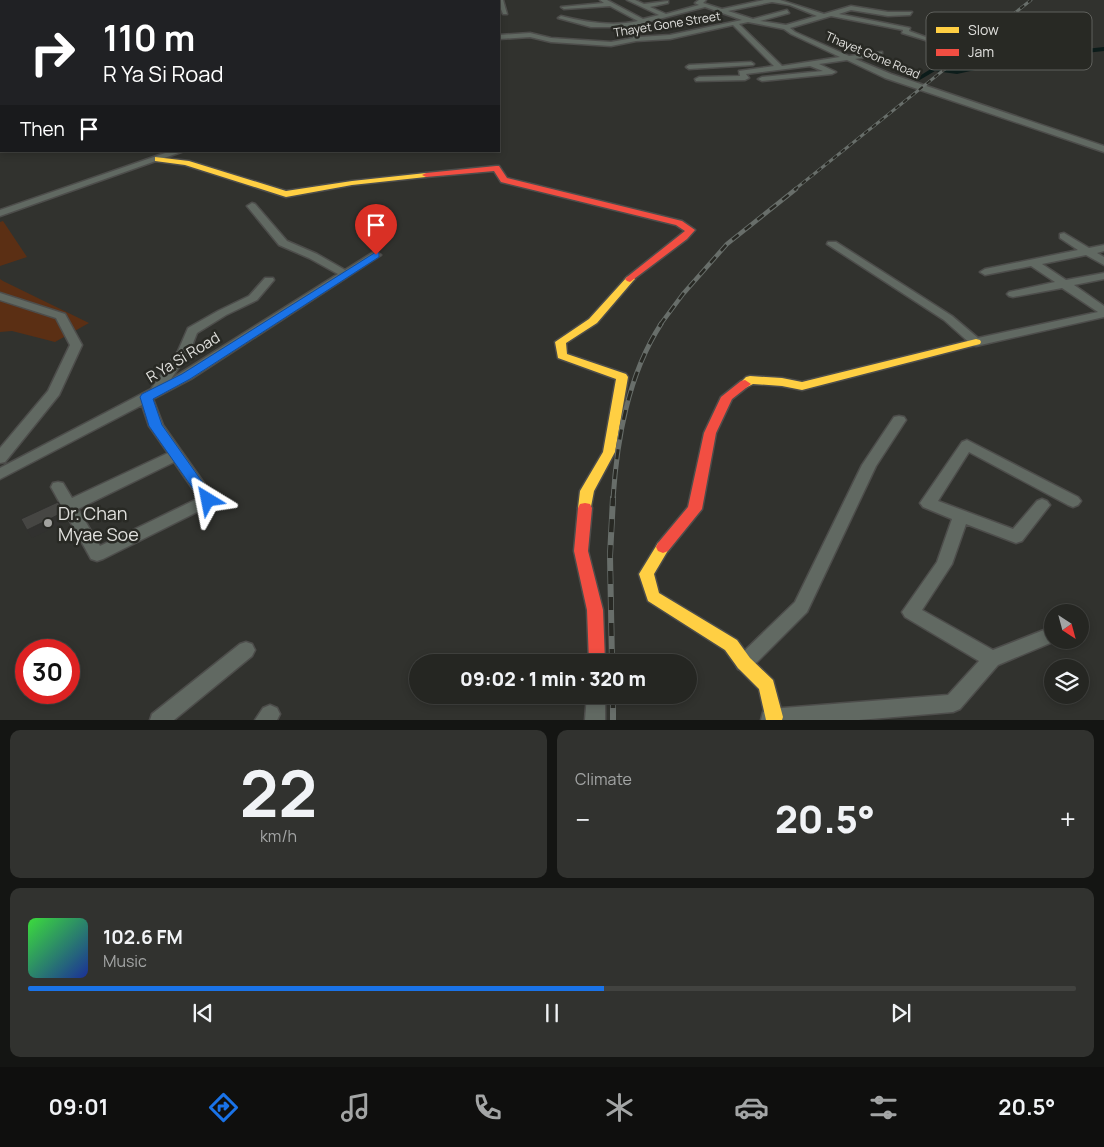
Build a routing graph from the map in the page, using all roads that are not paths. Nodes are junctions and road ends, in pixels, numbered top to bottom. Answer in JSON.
{"nodes":[{"id":1,"x":500,"y":0,"type":"edge"},
{"id":2,"x":603,"y":0,"type":"edge"},
{"id":3,"x":630,"y":0,"type":"edge"},
{"id":4,"x":771,"y":0,"type":"edge"},
{"id":5,"x":666,"y":2,"type":"dead end"},
{"id":6,"x":699,"y":2,"type":"edge"},
{"id":7,"x":610,"y":4,"type":"junction"},
{"id":8,"x":644,"y":6,"type":"junction"},
{"id":9,"x":564,"y":7,"type":"dead end"},
{"id":10,"x":721,"y":11,"type":"junction"},
{"id":11,"x":786,"y":12,"type":"dead end"},
{"id":12,"x":505,"y":13,"type":"dead end"},
{"id":13,"x":910,"y":13,"type":"dead end"},
{"id":14,"x":832,"y":14,"type":"junction"},
{"id":15,"x":664,"y":15,"type":"junction"},
{"id":16,"x":823,"y":16,"type":"junction"},
{"id":17,"x":561,"y":18,"type":"dead end"},
{"id":18,"x":640,"y":20,"type":"junction"},
{"id":19,"x":749,"y":20,"type":"junction"},
{"id":20,"x":734,"y":24,"type":"junction"},
{"id":21,"x":627,"y":25,"type":"junction"},
{"id":22,"x":786,"y":27,"type":"junction"},
{"id":23,"x":926,"y":34,"type":"edge"},
{"id":24,"x":500,"y":37,"type":"edge"},
{"id":25,"x":636,"y":39,"type":"junction"},
{"id":26,"x":880,"y":53,"type":"dead end"},
{"id":27,"x":849,"y":58,"type":"junction"},
{"id":28,"x":773,"y":61,"type":"junction"},
{"id":29,"x":812,"y":64,"type":"junction"},
{"id":30,"x":689,"y":67,"type":"dead end"},
{"id":31,"x":780,"y":68,"type":"junction"},
{"id":32,"x":762,"y":78,"type":"dead end"},
{"id":33,"x":699,"y":79,"type":"dead end"},
{"id":34,"x":1104,"y":149,"type":"edge"},
{"id":35,"x":177,"y":152,"type":"edge"},
{"id":36,"x":158,"y":159,"type":"junction"},
{"id":37,"x":252,"y":206,"type":"dead end"},
{"id":38,"x":0,"y":213,"type":"edge"},
{"id":39,"x":1064,"y":236,"type":"dead end"},
{"id":40,"x":832,"y":244,"type":"dead end"},
{"id":41,"x":1104,"y":248,"type":"edge"},
{"id":42,"x":1087,"y":252,"type":"junction"},
{"id":43,"x":376,"y":255,"type":"dead end"},
{"id":44,"x":1034,"y":262,"type":"junction"},
{"id":45,"x":1104,"y":262,"type":"edge"},
{"id":46,"x":985,"y":272,"type":"dead end"},
{"id":47,"x":345,"y":274,"type":"junction"},
{"id":48,"x":1104,"y":276,"type":"edge"},
{"id":49,"x":269,"y":280,"type":"dead end"},
{"id":50,"x":1064,"y":284,"type":"junction"},
{"id":51,"x":1014,"y":294,"type":"dead end"},
{"id":52,"x":0,"y":296,"type":"edge"},
{"id":53,"x":1104,"y":313,"type":"edge"},
{"id":54,"x":976,"y":342,"type":"junction"},
{"id":55,"x":150,"y":395,"type":"junction"},
{"id":56,"x":899,"y":420,"type":"dead end"},
{"id":57,"x":177,"y":455,"type":"junction"},
{"id":58,"x":0,"y":458,"type":"edge"},
{"id":59,"x":0,"y":474,"type":"edge"},
{"id":60,"x":58,"y":487,"type":"dead end"},
{"id":61,"x":1073,"y":501,"type":"dead end"},
{"id":62,"x":1042,"y":505,"type":"dead end"},
{"id":63,"x":70,"y":506,"type":"junction"},
{"id":64,"x":961,"y":516,"type":"junction"},
{"id":65,"x":1044,"y":638,"type":"edge"},
{"id":66,"x":246,"y":650,"type":"dead end"},
{"id":67,"x":597,"y":654,"type":"edge"},
{"id":68,"x":992,"y":660,"type":"junction"},
{"id":69,"x":744,"y":663,"type":"junction"},
{"id":70,"x":595,"y":704,"type":"edge"},
{"id":71,"x":770,"y":718,"type":"edge"},
{"id":72,"x":159,"y":720,"type":"edge"},
{"id":73,"x":594,"y":720,"type":"edge"}],
"edges":[{"from":1,"to":12,"type":"street"},
{"from":2,"to":7,"type":"street"},
{"from":3,"to":8,"type":"street"},
{"from":4,"to":10,"type":"street"},
{"from":4,"to":16,"type":"street"},
{"from":5,"to":8,"type":"street"},
{"from":6,"to":10,"type":"street","name":"Thayet Gone Road"},
{"from":6,"to":15,"type":"street"},
{"from":7,"to":9,"type":"street"},
{"from":7,"to":18,"type":"street"},
{"from":8,"to":15,"type":"street"},
{"from":10,"to":19,"type":"street","name":"Thayet Gone Road"},
{"from":11,"to":19,"type":"street","name":"Thayet Gone Street"},
{"from":13,"to":14,"type":"street"},
{"from":14,"to":16,"type":"street"},
{"from":14,"to":23,"type":"street"},
{"from":15,"to":18,"type":"street"},
{"from":16,"to":22,"type":"street"},
{"from":17,"to":21,"type":"street"},
{"from":18,"to":21,"type":"street"},
{"from":19,"to":20,"type":"street","name":"Thayet Gone Street"},
{"from":19,"to":22,"type":"street","name":"Thayet Gone Road"},
{"from":20,"to":25,"type":"street","name":"Thayet Gone Street"},
{"from":20,"to":28,"type":"street"},
{"from":21,"to":25,"type":"street"},
{"from":22,"to":27,"type":"street","name":"Thayet Gone Road"},
{"from":24,"to":25,"type":"street","name":"Thayet Gone Street"},
{"from":26,"to":27,"type":"street"},
{"from":27,"to":29,"type":"street"},
{"from":27,"to":34,"type":"street","name":"Thayet Gone Road"},
{"from":28,"to":30,"type":"street"},
{"from":28,"to":31,"type":"street"},
{"from":29,"to":31,"type":"street"},
{"from":29,"to":32,"type":"street"},
{"from":31,"to":33,"type":"street"},
{"from":35,"to":36,"type":"street"},
{"from":36,"to":38,"type":"street"},
{"from":36,"to":67,"type":"street"},
{"from":37,"to":47,"type":"street"},
{"from":39,"to":42,"type":"street"},
{"from":40,"to":54,"type":"street"},
{"from":41,"to":42,"type":"street"},
{"from":42,"to":44,"type":"street"},
{"from":42,"to":45,"type":"street"},
{"from":43,"to":47,"type":"street","name":"R Ya Si Road"},
{"from":44,"to":46,"type":"street"},
{"from":44,"to":50,"type":"street"},
{"from":47,"to":55,"type":"street","name":"R Ya Si Road"},
{"from":48,"to":50,"type":"street"},
{"from":49,"to":55,"type":"street"},
{"from":50,"to":51,"type":"street"},
{"from":50,"to":53,"type":"street"},
{"from":52,"to":58,"type":"street"},
{"from":53,"to":54,"type":"street"},
{"from":54,"to":69,"type":"street"},
{"from":55,"to":57,"type":"street"},
{"from":55,"to":59,"type":"street","name":"R Ya Si Road"},
{"from":56,"to":69,"type":"street"},
{"from":57,"to":63,"type":"street"},
{"from":57,"to":63,"type":"street"},
{"from":60,"to":63,"type":"street"},
{"from":61,"to":64,"type":"street"},
{"from":62,"to":64,"type":"street"},
{"from":64,"to":68,"type":"street"},
{"from":65,"to":68,"type":"street"},
{"from":66,"to":72,"type":"street"},
{"from":68,"to":71,"type":"street"},
{"from":69,"to":71,"type":"street"},
{"from":70,"to":73,"type":"street"}]}
